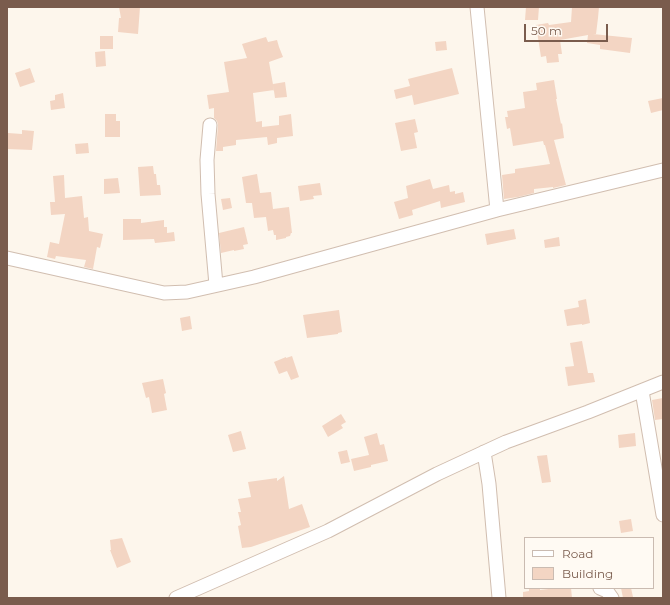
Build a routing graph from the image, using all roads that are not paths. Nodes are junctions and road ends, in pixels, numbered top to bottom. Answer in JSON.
{"nodes":[{"id":1,"x":477,"y":7,"type":"edge"},
{"id":2,"x":210,"y":125,"type":"dead end"},
{"id":3,"x":663,"y":170,"type":"edge"},
{"id":4,"x":498,"y":210,"type":"junction"},
{"id":5,"x":7,"y":258,"type":"edge"},
{"id":6,"x":216,"y":286,"type":"junction"},
{"id":7,"x":663,"y":382,"type":"edge"},
{"id":8,"x":642,"y":391,"type":"junction"},
{"id":9,"x":484,"y":452,"type":"junction"},
{"id":10,"x":663,"y":514,"type":"edge"},
{"id":11,"x":602,"y":589,"type":"edge"},
{"id":12,"x":176,"y":598,"type":"edge"},
{"id":13,"x":499,"y":598,"type":"edge"},
{"id":14,"x":612,"y":598,"type":"edge"}],
"edges":[{"from":1,"to":4,"type":"street"},
{"from":2,"to":6,"type":"street"},
{"from":3,"to":4,"type":"street"},
{"from":4,"to":6,"type":"street"},
{"from":5,"to":6,"type":"street"},
{"from":7,"to":8,"type":"street"},
{"from":8,"to":9,"type":"street"},
{"from":8,"to":10,"type":"street"},
{"from":9,"to":12,"type":"street"},
{"from":9,"to":13,"type":"street"},
{"from":11,"to":14,"type":"street"}]}
